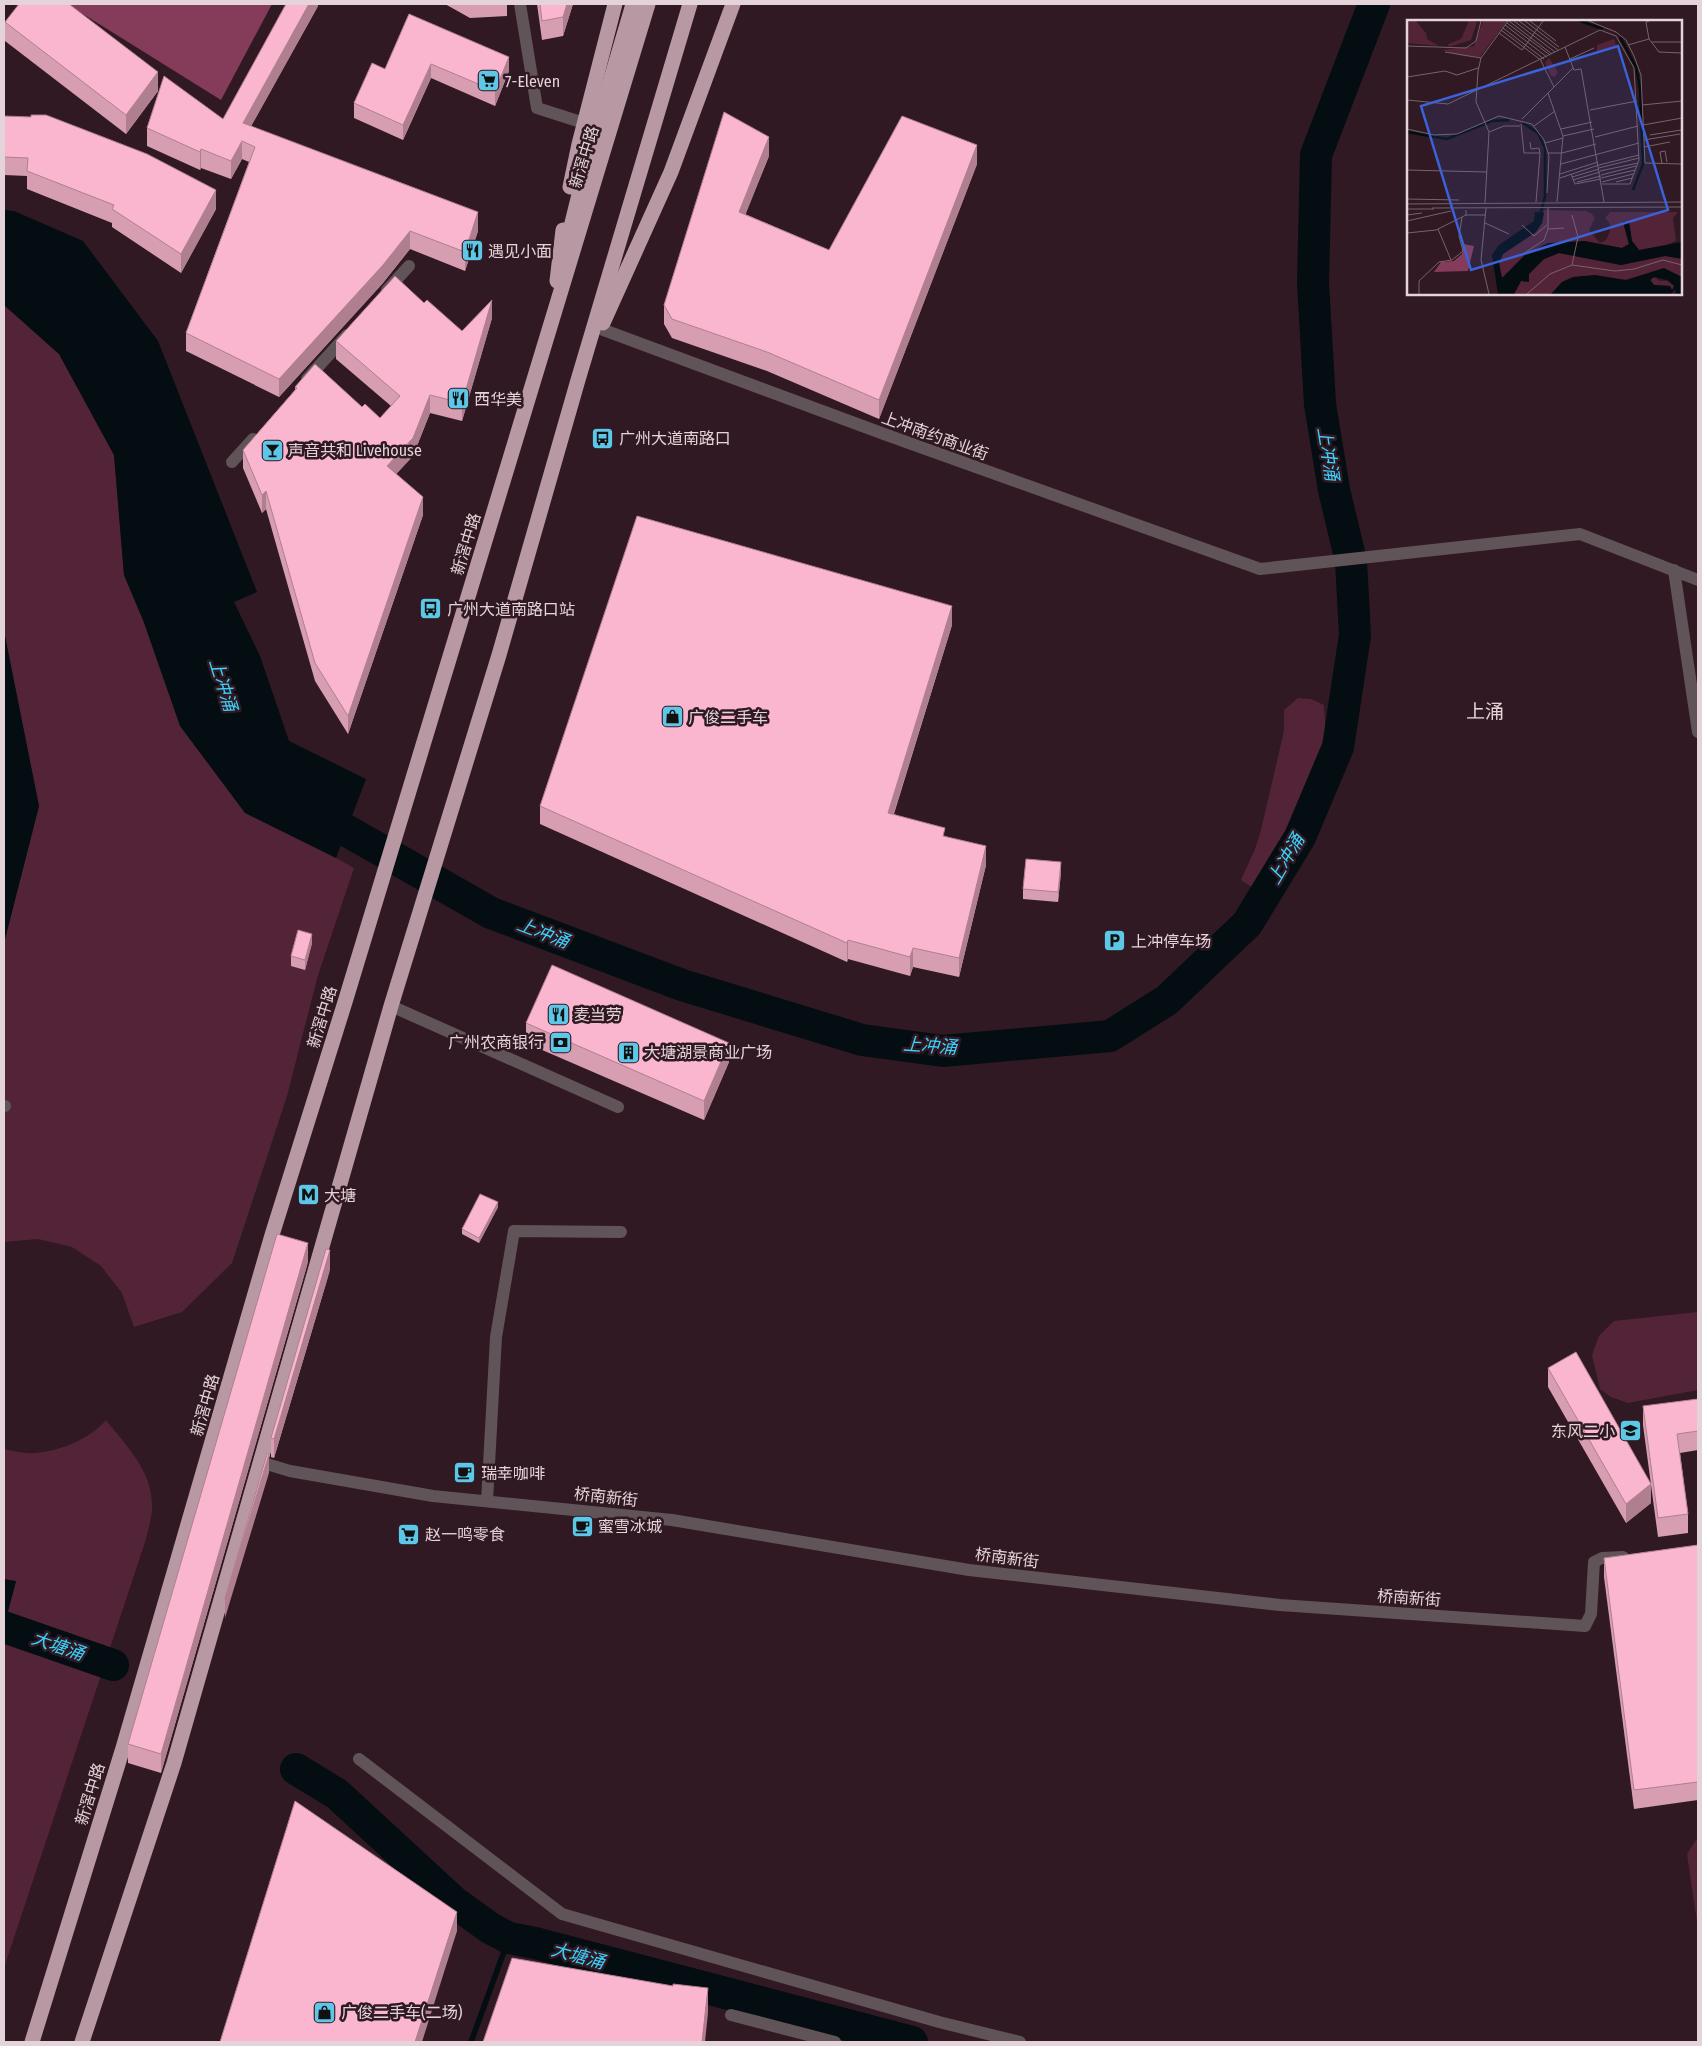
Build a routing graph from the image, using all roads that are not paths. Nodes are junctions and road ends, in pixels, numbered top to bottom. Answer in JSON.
{"nodes":[{"id":1,"x":520,"y":4,"type":"edge"},
{"id":2,"x":615,"y":4,"type":"edge"},
{"id":3,"x":633,"y":4,"type":"edge"},
{"id":4,"x":648,"y":4,"type":"edge"},
{"id":5,"x":690,"y":4,"type":"edge"},
{"id":6,"x":733,"y":4,"type":"edge"},
{"id":7,"x":584,"y":123,"type":"junction"},
{"id":8,"x":409,"y":266,"type":"dead end"},
{"id":9,"x":376,"y":302,"type":"edge"},
{"id":10,"x":552,"y":320,"type":"junction"},
{"id":11,"x":357,"y":324,"type":"edge"},
{"id":12,"x":601,"y":329,"type":"junction"},
{"id":13,"x":578,"y":380,"type":"junction"},
{"id":14,"x":298,"y":390,"type":"edge"},
{"id":15,"x":259,"y":433,"type":"edge"},
{"id":16,"x":232,"y":462,"type":"dead end"},
{"id":17,"x":1674,"y":570,"type":"junction"},
{"id":18,"x":1698,"y":580,"type":"edge"},
{"id":19,"x":1698,"y":732,"type":"edge"},
{"id":20,"x":391,"y":1006,"type":"junction"},
{"id":21,"x":618,"y":1107,"type":"dead end"},
{"id":22,"x":621,"y":1232,"type":"dead end"},
{"id":23,"x":260,"y":1462,"type":"junction"},
{"id":24,"x":487,"y":1501,"type":"junction"},
{"id":25,"x":1635,"y":1556,"type":"edge"},
{"id":26,"x":359,"y":1759,"type":"dead end"},
{"id":27,"x":731,"y":2015,"type":"dead end"},
{"id":28,"x":32,"y":2042,"type":"edge"},
{"id":29,"x":82,"y":2042,"type":"edge"},
{"id":30,"x":835,"y":2042,"type":"edge"},
{"id":31,"x":1020,"y":2042,"type":"edge"}],
"edges":[{"from":1,"to":7,"type":"street"},
{"from":2,"to":7,"type":"highway"},
{"from":3,"to":10,"type":"highway"},
{"from":4,"to":10,"type":"highway","name":"新滘中路"},
{"from":5,"to":13,"type":"highway"},
{"from":6,"to":12,"type":"highway"},
{"from":7,"to":10,"type":"highway"},
{"from":8,"to":9,"type":"street"},
{"from":10,"to":28,"type":"highway","name":"新滘中路"},
{"from":11,"to":14,"type":"street"},
{"from":12,"to":13,"type":"highway"},
{"from":12,"to":17,"type":"street","name":"上冲南约商业街"},
{"from":13,"to":20,"type":"highway"},
{"from":15,"to":16,"type":"street"},
{"from":17,"to":18,"type":"street"},
{"from":17,"to":19,"type":"street"},
{"from":20,"to":21,"type":"street"},
{"from":20,"to":23,"type":"highway"},
{"from":22,"to":24,"type":"street"},
{"from":23,"to":24,"type":"street","name":"桥南新街"},
{"from":23,"to":29,"type":"highway"},
{"from":24,"to":25,"type":"street","name":"桥南新街"},
{"from":26,"to":31,"type":"street"},
{"from":27,"to":30,"type":"street"}]}
